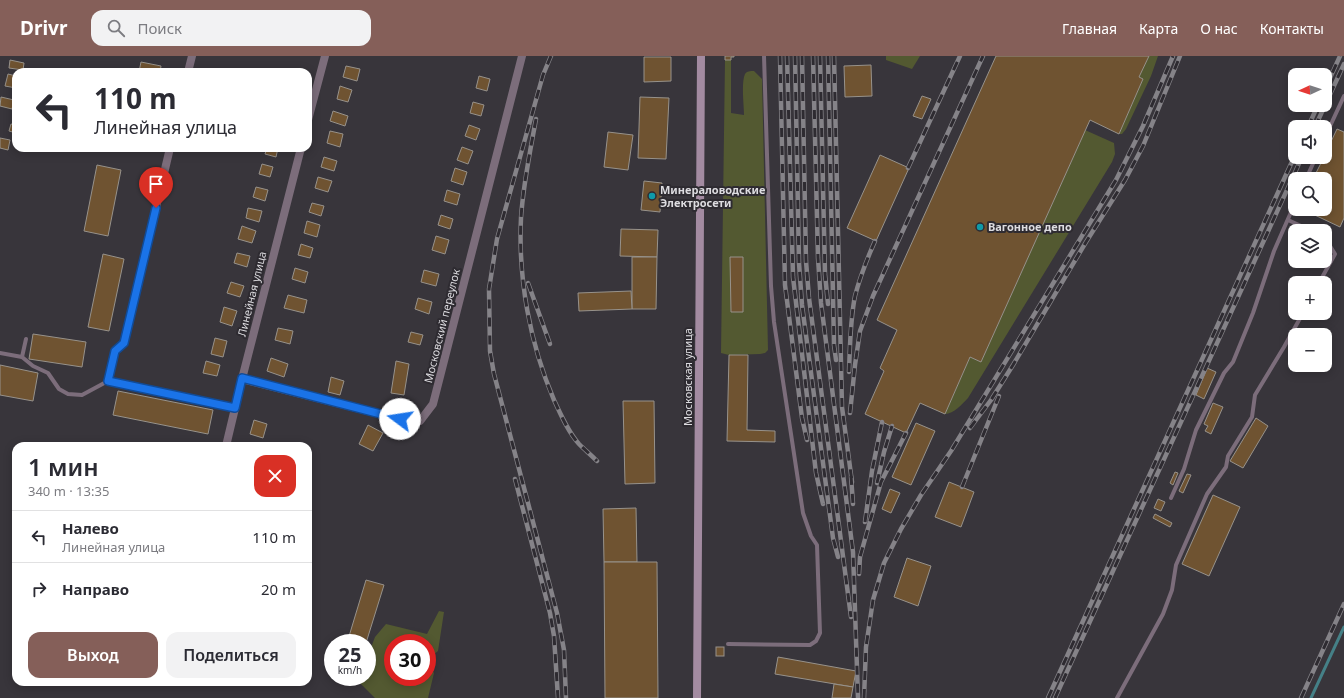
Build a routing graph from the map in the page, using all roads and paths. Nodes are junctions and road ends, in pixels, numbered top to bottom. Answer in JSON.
{"nodes":[{"id":1,"x":192,"y":56,"type":"edge"},
{"id":2,"x":324,"y":56,"type":"edge"},
{"id":3,"x":522,"y":56,"type":"edge"},
{"id":4,"x":701,"y":56,"type":"edge"},
{"id":5,"x":764,"y":56,"type":"edge"},
{"id":6,"x":189,"y":68,"type":"edge"},
{"id":7,"x":1344,"y":96,"type":"edge"},
{"id":8,"x":312,"y":104,"type":"edge"},
{"id":9,"x":1332,"y":122,"type":"edge"},
{"id":10,"x":169,"y":152,"type":"edge"},
{"id":11,"x":300,"y":152,"type":"edge"},
{"id":12,"x":1290,"y":216,"type":"edge"},
{"id":13,"x":1288,"y":220,"type":"junction"},
{"id":14,"x":1297,"y":224,"type":"edge"},
{"id":15,"x":1332,"y":249,"type":"edge"},
{"id":16,"x":1332,"y":259,"type":"edge"},
{"id":17,"x":1299,"y":320,"type":"edge"},
{"id":18,"x":26,"y":339,"type":"dead end"},
{"id":19,"x":124,"y":343,"type":"joint"},
{"id":20,"x":0,"y":354,"type":"edge"},
{"id":21,"x":22,"y":357,"type":"junction"},
{"id":22,"x":242,"y":378,"type":"junction"},
{"id":23,"x":108,"y":381,"type":"junction"},
{"id":24,"x":235,"y":408,"type":"junction"},
{"id":25,"x":227,"y":442,"type":"edge"},
{"id":26,"x":1171,"y":498,"type":"dead end"},
{"id":27,"x":728,"y":644,"type":"dead end"},
{"id":28,"x":697,"y":698,"type":"edge"},
{"id":29,"x":1117,"y":698,"type":"edge"}],
"edges":[{"from":1,"to":6,"type":"street"},
{"from":2,"to":8,"type":"street"},
{"from":3,"to":22,"type":"street","name":"Московский переулок"},
{"from":4,"to":28,"type":"street","name":"Московская улица"},
{"from":5,"to":27,"type":"lane"},
{"from":7,"to":9,"type":"lane"},
{"from":10,"to":19,"type":"street"},
{"from":11,"to":22,"type":"street","name":"Линейная улица"},
{"from":12,"to":13,"type":"lane"},
{"from":13,"to":14,"type":"lane"},
{"from":13,"to":26,"type":"lane"},
{"from":15,"to":16,"type":"lane"},
{"from":17,"to":29,"type":"lane"},
{"from":18,"to":21,"type":"lane"},
{"from":19,"to":23,"type":"lane"},
{"from":20,"to":21,"type":"lane"},
{"from":21,"to":23,"type":"lane"},
{"from":22,"to":24,"type":"street","name":"Линейная улица"},
{"from":23,"to":24,"type":"lane"},
{"from":24,"to":25,"type":"street","name":"Линейная улица"}]}
